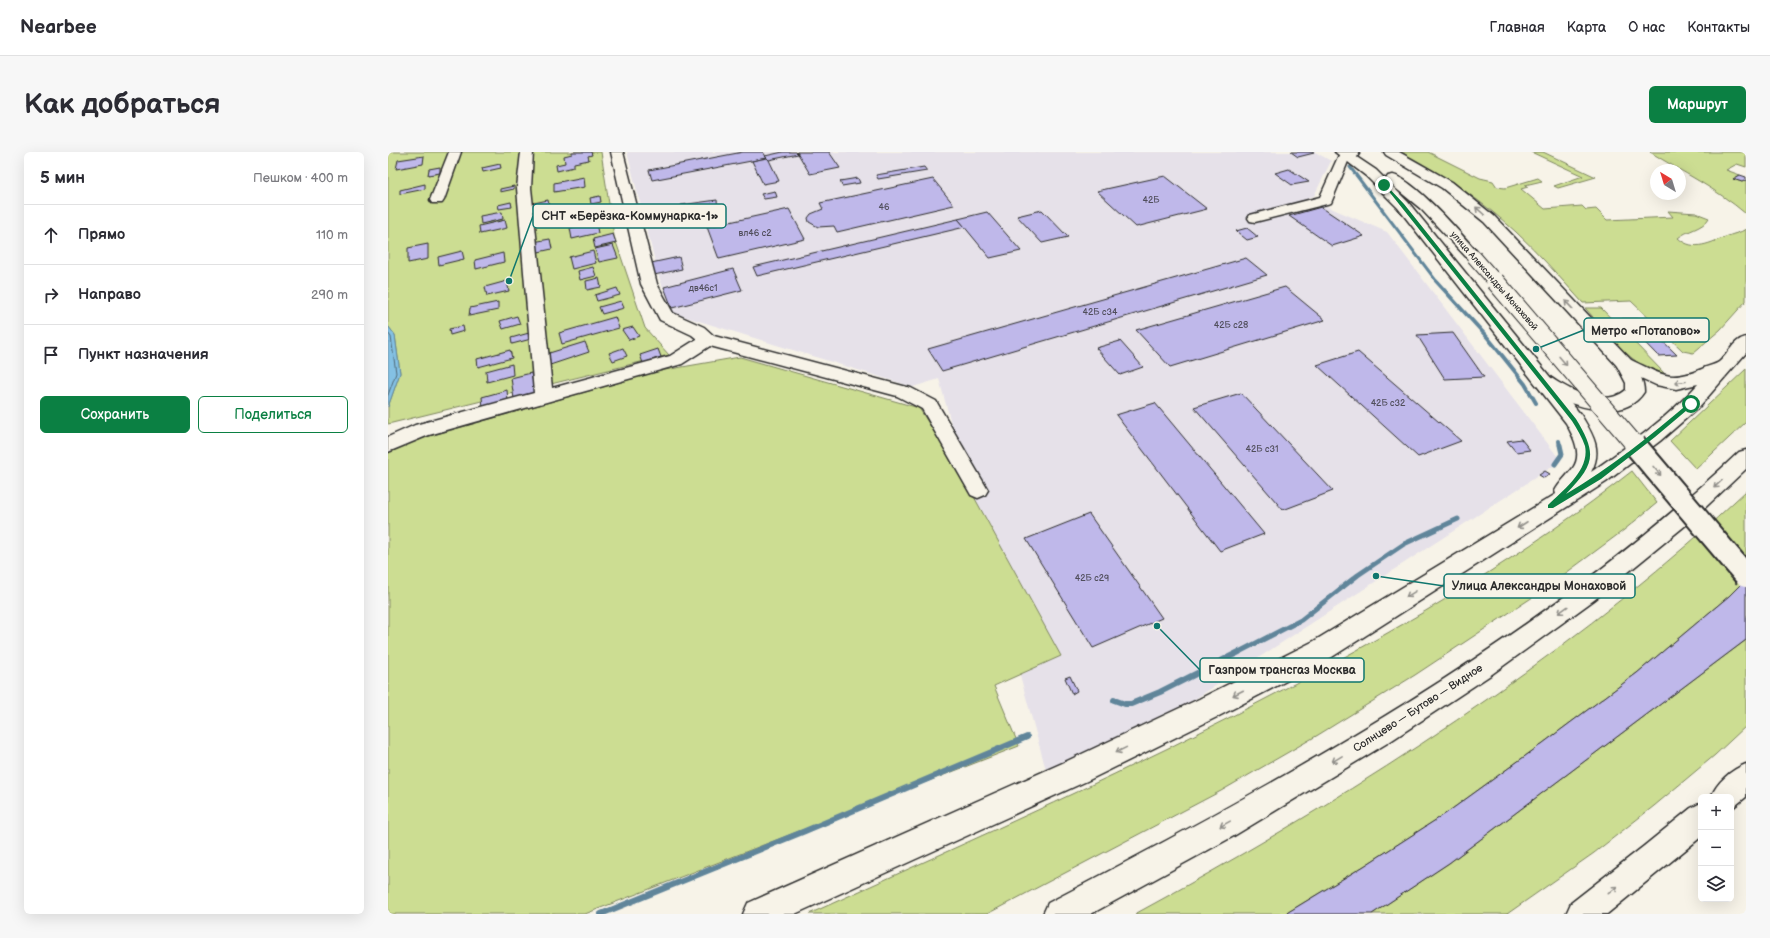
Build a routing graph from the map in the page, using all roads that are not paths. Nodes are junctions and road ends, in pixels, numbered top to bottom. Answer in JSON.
{"nodes":[{"id":1,"x":455,"y":152,"type":"edge"},
{"id":2,"x":526,"y":152,"type":"edge"},
{"id":3,"x":617,"y":152,"type":"edge"},
{"id":4,"x":1348,"y":153,"type":"edge"},
{"id":5,"x":1386,"y":157,"type":"edge"},
{"id":6,"x":437,"y":200,"type":"dead end"},
{"id":7,"x":1255,"y":218,"type":"dead end"},
{"id":8,"x":1481,"y":257,"type":"junction"},
{"id":9,"x":708,"y":340,"type":"junction"},
{"id":10,"x":1746,"y":342,"type":"edge"},
{"id":11,"x":1729,"y":362,"type":"junction"},
{"id":12,"x":1625,"y":364,"type":"junction"},
{"id":13,"x":1542,"y":380,"type":"junction"},
{"id":14,"x":544,"y":397,"type":"junction"},
{"id":15,"x":388,"y":445,"type":"edge"},
{"id":16,"x":1746,"y":457,"type":"edge"},
{"id":17,"x":978,"y":490,"type":"dead end"},
{"id":18,"x":1550,"y":506,"type":"junction"},
{"id":19,"x":1746,"y":555,"type":"edge"},
{"id":20,"x":1746,"y":576,"type":"edge"},
{"id":21,"x":1746,"y":778,"type":"edge"},
{"id":22,"x":1728,"y":794,"type":"edge"},
{"id":23,"x":1698,"y":821,"type":"edge"},
{"id":24,"x":759,"y":914,"type":"edge"},
{"id":25,"x":1060,"y":914,"type":"edge"},
{"id":26,"x":1582,"y":914,"type":"edge"}],
"edges":[{"from":1,"to":6,"type":"main road"},
{"from":2,"to":14,"type":"main road"},
{"from":3,"to":9,"type":"main road"},
{"from":4,"to":7,"type":"main road"},
{"from":4,"to":8,"type":"main road","name":"улица Александры Монаховой"},
{"from":4,"to":13,"type":"main road"},
{"from":5,"to":8,"type":"main road","name":"улица Александры Монаховой"},
{"from":12,"to":5,"type":"main road","one_way":true},
{"from":8,"to":19,"type":"main road","name":"улица Александры Монаховой"},
{"from":8,"to":20,"type":"main road","name":"улица Александры Монаховой","one_way":true,"bridge":true},
{"from":9,"to":14,"type":"main road"},
{"from":9,"to":17,"type":"main road"},
{"from":10,"to":11,"type":"main road"},
{"from":11,"to":12,"type":"main road","one_way":true},
{"from":11,"to":18,"type":"main road"},
{"from":12,"to":13,"type":"main road"},
{"from":13,"to":18,"type":"main road"},
{"from":14,"to":15,"type":"main road"},
{"from":16,"to":25,"type":"main road","name":"Солнцево — Бутово — Видное","one_way":true},
{"from":18,"to":24,"type":"main road","one_way":true},
{"from":21,"to":22,"type":"main road"},
{"from":26,"to":23,"type":"main road","one_way":true}]}
